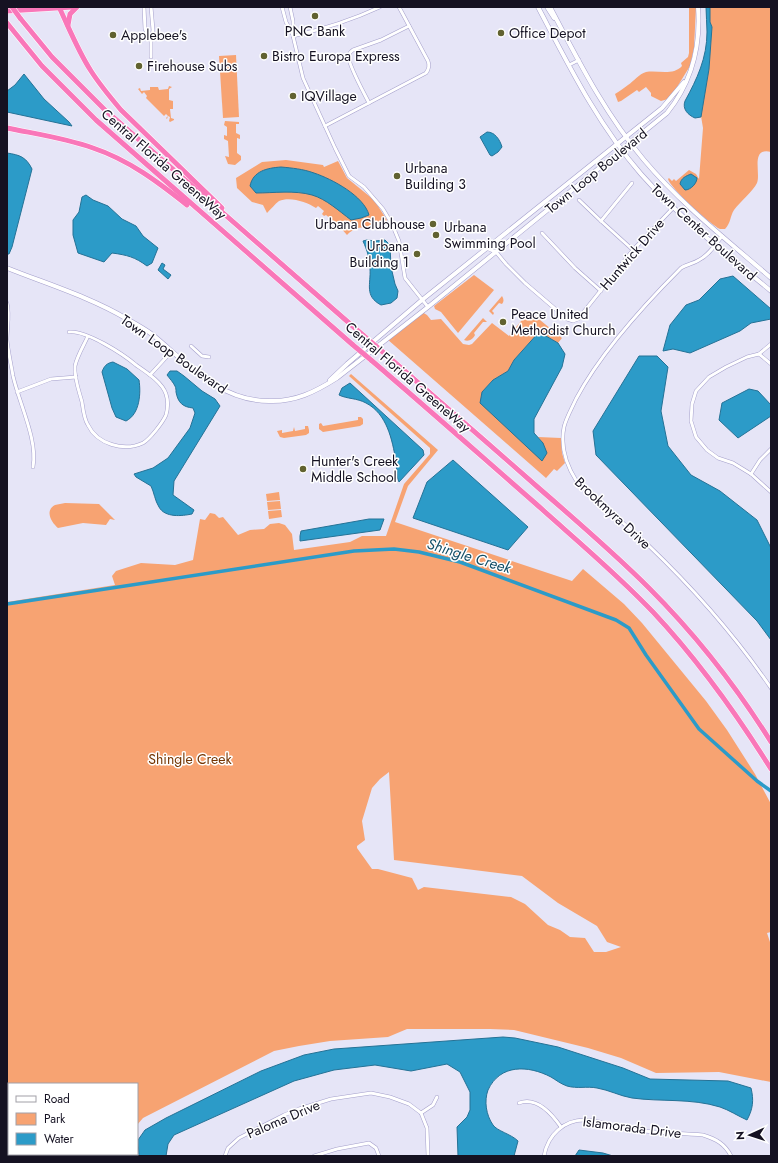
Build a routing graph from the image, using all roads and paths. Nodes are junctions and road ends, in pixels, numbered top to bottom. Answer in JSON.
{"nodes":[{"id":1,"x":7,"y":7,"type":"edge"},
{"id":2,"x":11,"y":7,"type":"edge"},
{"id":3,"x":59,"y":7,"type":"edge"},
{"id":4,"x":74,"y":7,"type":"edge"},
{"id":5,"x":77,"y":7,"type":"edge"},
{"id":6,"x":144,"y":7,"type":"edge"},
{"id":7,"x":152,"y":7,"type":"edge"},
{"id":8,"x":282,"y":7,"type":"edge"},
{"id":9,"x":290,"y":7,"type":"edge"},
{"id":10,"x":380,"y":7,"type":"edge"},
{"id":11,"x":398,"y":7,"type":"edge"},
{"id":12,"x":538,"y":7,"type":"edge"},
{"id":13,"x":547,"y":7,"type":"edge"},
{"id":14,"x":550,"y":7,"type":"edge"},
{"id":15,"x":698,"y":7,"type":"edge"},
{"id":16,"x":7,"y":11,"type":"edge"},
{"id":17,"x":559,"y":23,"type":"junction"},
{"id":18,"x":7,"y":24,"type":"edge"},
{"id":19,"x":409,"y":26,"type":"junction"},
{"id":20,"x":68,"y":28,"type":"junction"},
{"id":21,"x":293,"y":36,"type":"junction"},
{"id":22,"x":151,"y":42,"type":"junction"},
{"id":23,"x":151,"y":57,"type":"dead end"},
{"id":24,"x":579,"y":60,"type":"junction"},
{"id":25,"x":569,"y":65,"type":"junction"},
{"id":26,"x":688,"y":78,"type":"junction"},
{"id":27,"x":369,"y":103,"type":"junction"},
{"id":28,"x":325,"y":126,"type":"junction"},
{"id":29,"x":7,"y":128,"type":"edge"},
{"id":30,"x":626,"y":136,"type":"junction"},
{"id":31,"x":617,"y":143,"type":"junction"},
{"id":32,"x":631,"y":143,"type":"junction"},
{"id":33,"x":622,"y":150,"type":"junction"},
{"id":34,"x":632,"y":183,"type":"dead end"},
{"id":35,"x":579,"y":200,"type":"dead end"},
{"id":36,"x":673,"y":208,"type":"junction"},
{"id":37,"x":601,"y":221,"type":"junction"},
{"id":38,"x":542,"y":233,"type":"dead end"},
{"id":39,"x":248,"y":235,"type":"junction"},
{"id":40,"x":722,"y":236,"type":"junction"},
{"id":41,"x":715,"y":244,"type":"junction"},
{"id":42,"x":238,"y":246,"type":"junction"},
{"id":43,"x":486,"y":248,"type":"junction"},
{"id":44,"x":633,"y":250,"type":"junction"},
{"id":45,"x":496,"y":252,"type":"junction"},
{"id":46,"x":7,"y":268,"type":"edge"},
{"id":47,"x":771,"y":278,"type":"edge"},
{"id":48,"x":601,"y":291,"type":"junction"},
{"id":49,"x":771,"y":292,"type":"edge"},
{"id":50,"x":422,"y":300,"type":"junction"},
{"id":51,"x":7,"y":303,"type":"edge"},
{"id":52,"x":428,"y":308,"type":"junction"},
{"id":53,"x":69,"y":332,"type":"dead end"},
{"id":54,"x":88,"y":336,"type":"junction"},
{"id":55,"x":771,"y":344,"type":"edge"},
{"id":56,"x":191,"y":346,"type":"dead end"},
{"id":57,"x":172,"y":351,"type":"junction"},
{"id":58,"x":759,"y":354,"type":"junction"},
{"id":59,"x":209,"y":357,"type":"dead end"},
{"id":60,"x":771,"y":364,"type":"edge"},
{"id":61,"x":150,"y":375,"type":"junction"},
{"id":62,"x":76,"y":377,"type":"junction"},
{"id":63,"x":323,"y":388,"type":"junction"},
{"id":64,"x":17,"y":392,"type":"junction"},
{"id":65,"x":771,"y":449,"type":"edge"},
{"id":66,"x":33,"y":467,"type":"dead end"},
{"id":67,"x":751,"y":474,"type":"junction"},
{"id":68,"x":771,"y":492,"type":"edge"},
{"id":69,"x":771,"y":688,"type":"edge"},
{"id":70,"x":771,"y":742,"type":"edge"},
{"id":71,"x":771,"y":769,"type":"edge"},
{"id":72,"x":437,"y":1097,"type":"dead end"},
{"id":73,"x":518,"y":1103,"type":"dead end"},
{"id":74,"x":421,"y":1113,"type":"junction"},
{"id":75,"x":561,"y":1127,"type":"junction"},
{"id":76,"x":225,"y":1156,"type":"edge"},
{"id":77,"x":314,"y":1156,"type":"edge"},
{"id":78,"x":379,"y":1156,"type":"edge"},
{"id":79,"x":428,"y":1156,"type":"edge"},
{"id":80,"x":544,"y":1156,"type":"edge"},
{"id":81,"x":731,"y":1156,"type":"edge"}],
"edges":[{"from":1,"to":2,"type":"highway"},
{"from":2,"to":39,"type":"highway","name":"Central Florida GreeneWay","bridge":true},
{"from":3,"to":4,"type":"highway"},
{"from":3,"to":16,"type":"highway"},
{"from":3,"to":20,"type":"highway"},
{"from":5,"to":20,"type":"highway"},
{"from":6,"to":22,"type":"street"},
{"from":7,"to":22,"type":"street"},
{"from":8,"to":21,"type":"street"},
{"from":9,"to":21,"type":"street"},
{"from":10,"to":21,"type":"street"},
{"from":11,"to":19,"type":"street"},
{"from":12,"to":25,"type":"street","name":"Town Center Boulevard"},
{"from":13,"to":17,"type":"street","name":"Town Center Boulevard"},
{"from":14,"to":17,"type":"street","name":"Town Center Boulevard"},
{"from":15,"to":26,"type":"street","name":"Town Loop Boulevard"},
{"from":17,"to":24,"type":"street","name":"Town Center Boulevard"},
{"from":18,"to":42,"type":"highway","name":"Central Florida GreeneWay"},
{"from":19,"to":27,"type":"street"},
{"from":19,"to":27,"type":"street"},
{"from":20,"to":39,"type":"highway"},
{"from":21,"to":28,"type":"street"},
{"from":22,"to":23,"type":"street"},
{"from":24,"to":25,"type":"street"},
{"from":24,"to":30,"type":"street","name":"Town Center Boulevard"},
{"from":25,"to":31,"type":"street","name":"Town Center Boulevard"},
{"from":26,"to":30,"type":"street","name":"Town Loop Boulevard"},
{"from":26,"to":32,"type":"street","name":"Town Loop Boulevard"},
{"from":27,"to":28,"type":"street"},
{"from":28,"to":50,"type":"street"},
{"from":29,"to":42,"type":"highway"},
{"from":30,"to":31,"type":"street","name":"Town Loop Boulevard"},
{"from":30,"to":32,"type":"street","name":"Town Center Boulevard"},
{"from":31,"to":33,"type":"street","name":"Town Center Boulevard"},
{"from":31,"to":43,"type":"street","name":"Town Loop Boulevard"},
{"from":32,"to":33,"type":"street","name":"Town Loop Boulevard"},
{"from":32,"to":40,"type":"street","name":"Town Center Boulevard"},
{"from":33,"to":36,"type":"street","name":"Town Center Boulevard"},
{"from":33,"to":45,"type":"street","name":"Town Loop Boulevard"},
{"from":34,"to":37,"type":"street"},
{"from":35,"to":37,"type":"street"},
{"from":36,"to":41,"type":"street","name":"Town Center Boulevard"},
{"from":36,"to":44,"type":"street","name":"Huntwick Drive"},
{"from":37,"to":44,"type":"street"},
{"from":38,"to":48,"type":"street"},
{"from":39,"to":70,"type":"highway","name":"Central Florida GreeneWay","bridge":true},
{"from":40,"to":41,"type":"street","name":"Brookmyra Drive"},
{"from":40,"to":47,"type":"street","name":"Town Center Boulevard"},
{"from":41,"to":49,"type":"street","name":"Town Center Boulevard"},
{"from":41,"to":69,"type":"street","name":"Brookmyra Drive"},
{"from":42,"to":71,"type":"highway","name":"Central Florida GreeneWay","bridge":true},
{"from":43,"to":45,"type":"street","name":"Huntwick Drive"},
{"from":43,"to":50,"type":"street","name":"Town Loop Boulevard"},
{"from":44,"to":48,"type":"street","name":"Huntwick Drive"},
{"from":45,"to":48,"type":"street","name":"Huntwick Drive"},
{"from":45,"to":52,"type":"street","name":"Town Loop Boulevard"},
{"from":46,"to":57,"type":"street","name":"Town Loop Boulevard"},
{"from":50,"to":52,"type":"street"},
{"from":50,"to":63,"type":"street","name":"Town Loop Boulevard"},
{"from":51,"to":64,"type":"street"},
{"from":52,"to":63,"type":"street","name":"Town Loop Boulevard"},
{"from":53,"to":54,"type":"street"},
{"from":54,"to":61,"type":"street"},
{"from":54,"to":62,"type":"street"},
{"from":55,"to":58,"type":"street"},
{"from":56,"to":59,"type":"street"},
{"from":57,"to":61,"type":"street"},
{"from":57,"to":63,"type":"street","name":"Town Loop Boulevard"},
{"from":58,"to":60,"type":"street"},
{"from":58,"to":67,"type":"street"},
{"from":61,"to":62,"type":"street"},
{"from":62,"to":64,"type":"street"},
{"from":64,"to":66,"type":"street"},
{"from":65,"to":67,"type":"street"},
{"from":67,"to":68,"type":"street"},
{"from":72,"to":74,"type":"street"},
{"from":73,"to":75,"type":"street"},
{"from":74,"to":76,"type":"street","name":"Paloma Drive"},
{"from":74,"to":79,"type":"street"},
{"from":75,"to":80,"type":"street","name":"Islamorada Drive"},
{"from":75,"to":81,"type":"street","name":"Islamorada Drive"},
{"from":77,"to":78,"type":"street"}]}
